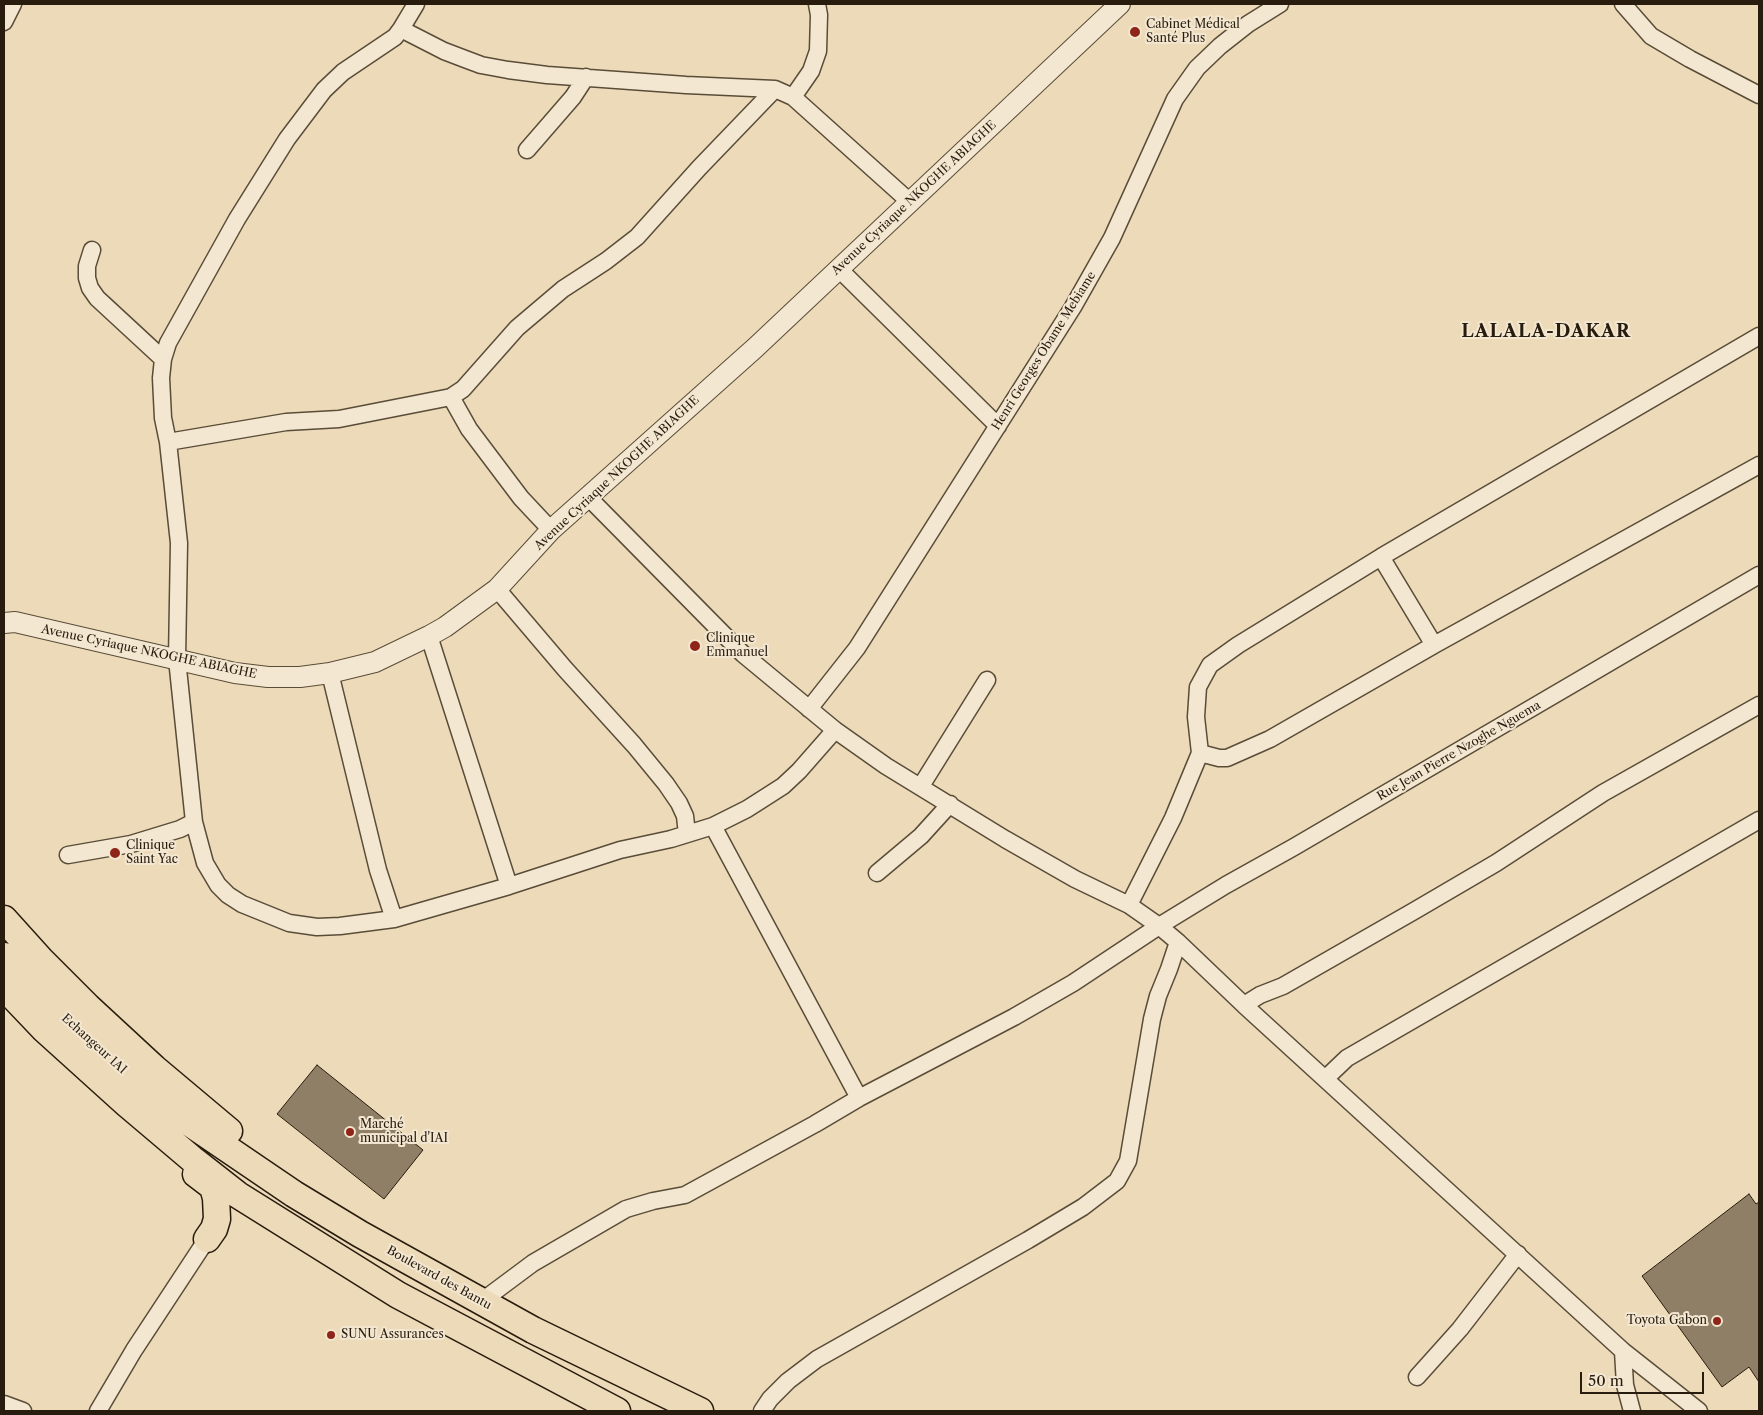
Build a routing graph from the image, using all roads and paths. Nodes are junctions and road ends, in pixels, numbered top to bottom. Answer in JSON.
{"nodes":[{"id":1,"x":13,"y":4,"type":"edge"},
{"id":2,"x":416,"y":4,"type":"edge"},
{"id":3,"x":817,"y":4,"type":"edge"},
{"id":4,"x":1120,"y":4,"type":"edge"},
{"id":5,"x":1280,"y":4,"type":"edge"},
{"id":6,"x":1623,"y":4,"type":"edge"},
{"id":7,"x":4,"y":22,"type":"edge"},
{"id":8,"x":402,"y":29,"type":"junction"},
{"id":9,"x":586,"y":77,"type":"junction"},
{"id":10,"x":775,"y":89,"type":"junction"},
{"id":11,"x":1759,"y":95,"type":"edge"},
{"id":12,"x":793,"y":97,"type":"junction"},
{"id":13,"x":527,"y":150,"type":"dead end"},
{"id":14,"x":910,"y":202,"type":"junction"},
{"id":15,"x":92,"y":250,"type":"dead end"},
{"id":16,"x":839,"y":268,"type":"junction"},
{"id":17,"x":1759,"y":336,"type":"edge"},
{"id":18,"x":163,"y":359,"type":"junction"},
{"id":19,"x":451,"y":397,"type":"junction"},
{"id":20,"x":998,"y":426,"type":"junction"},
{"id":21,"x":168,"y":442,"type":"junction"},
{"id":22,"x":1759,"y":465,"type":"edge"},
{"id":23,"x":588,"y":497,"type":"junction"},
{"id":24,"x":552,"y":530,"type":"junction"},
{"id":25,"x":1381,"y":557,"type":"junction"},
{"id":26,"x":1759,"y":575,"type":"edge"},
{"id":27,"x":497,"y":589,"type":"junction"},
{"id":28,"x":4,"y":623,"type":"edge"},
{"id":29,"x":429,"y":636,"type":"junction"},
{"id":30,"x":1434,"y":646,"type":"junction"},
{"id":31,"x":177,"y":659,"type":"junction"},
{"id":32,"x":330,"y":673,"type":"junction"},
{"id":33,"x":987,"y":680,"type":"dead end"},
{"id":34,"x":1759,"y":705,"type":"edge"},
{"id":35,"x":809,"y":709,"type":"junction"},
{"id":36,"x":835,"y":730,"type":"junction"},
{"id":37,"x":1200,"y":753,"type":"junction"},
{"id":38,"x":921,"y":786,"type":"junction"},
{"id":39,"x":950,"y":804,"type":"junction"},
{"id":40,"x":1759,"y":820,"type":"edge"},
{"id":41,"x":194,"y":822,"type":"junction"},
{"id":42,"x":713,"y":826,"type":"junction"},
{"id":43,"x":687,"y":834,"type":"junction"},
{"id":44,"x":68,"y":855,"type":"dead end"},
{"id":45,"x":877,"y":873,"type":"dead end"},
{"id":46,"x":509,"y":886,"type":"junction"},
{"id":47,"x":1129,"y":905,"type":"junction"},
{"id":48,"x":4,"y":919,"type":"edge"},
{"id":49,"x":394,"y":919,"type":"junction"},
{"id":50,"x":1159,"y":926,"type":"junction"},
{"id":51,"x":1178,"y":942,"type":"junction"},
{"id":52,"x":4,"y":956,"type":"edge"},
{"id":53,"x":4,"y":987,"type":"edge"},
{"id":54,"x":1244,"y":1005,"type":"junction"},
{"id":55,"x":4,"y":1010,"type":"edge"},
{"id":56,"x":1326,"y":1078,"type":"junction"},
{"id":57,"x":860,"y":1098,"type":"junction"},
{"id":58,"x":191,"y":1124,"type":"joint"},
{"id":59,"x":167,"y":1145,"type":"junction"},
{"id":60,"x":208,"y":1178,"type":"junction"},
{"id":61,"x":360,"y":1234,"type":"junction"},
{"id":62,"x":207,"y":1239,"type":"joint"},
{"id":63,"x":1518,"y":1254,"type":"junction"},
{"id":64,"x":482,"y":1301,"type":"junction"},
{"id":65,"x":1623,"y":1352,"type":"junction"},
{"id":66,"x":1417,"y":1377,"type":"dead end"},
{"id":67,"x":4,"y":1404,"type":"edge"},
{"id":68,"x":23,"y":1411,"type":"edge"},
{"id":69,"x":98,"y":1411,"type":"edge"},
{"id":70,"x":617,"y":1411,"type":"edge"},
{"id":71,"x":700,"y":1411,"type":"edge"},
{"id":72,"x":762,"y":1411,"type":"edge"},
{"id":73,"x":1632,"y":1411,"type":"edge"},
{"id":74,"x":1699,"y":1411,"type":"edge"}],
"edges":[{"from":1,"to":7,"type":"street"},
{"from":2,"to":8,"type":"street"},
{"from":3,"to":12,"type":"street"},
{"from":4,"to":14,"type":"street","name":"Avenue Cyriaque NKOGHE ABIAGHE"},
{"from":5,"to":20,"type":"street","name":"Henri Georges Obame Mebiame"},
{"from":6,"to":11,"type":"street"},
{"from":8,"to":9,"type":"street"},
{"from":8,"to":18,"type":"street"},
{"from":9,"to":10,"type":"street"},
{"from":9,"to":13,"type":"street"},
{"from":10,"to":12,"type":"street"},
{"from":10,"to":19,"type":"street"},
{"from":12,"to":14,"type":"street"},
{"from":14,"to":16,"type":"street","name":"Avenue Cyriaque NKOGHE ABIAGHE"},
{"from":15,"to":18,"type":"street"},
{"from":16,"to":20,"type":"street"},
{"from":16,"to":23,"type":"street","name":"Avenue Cyriaque NKOGHE ABIAGHE"},
{"from":17,"to":25,"type":"street"},
{"from":18,"to":21,"type":"street"},
{"from":19,"to":21,"type":"street"},
{"from":19,"to":24,"type":"street"},
{"from":20,"to":35,"type":"street","name":"Henri Georges Obame Mebiame"},
{"from":21,"to":31,"type":"street"},
{"from":22,"to":30,"type":"street"},
{"from":23,"to":24,"type":"street","name":"Avenue Cyriaque NKOGHE ABIAGHE"},
{"from":23,"to":35,"type":"street"},
{"from":24,"to":27,"type":"street","name":"Avenue Cyriaque NKOGHE ABIAGHE"},
{"from":25,"to":30,"type":"street"},
{"from":25,"to":37,"type":"street"},
{"from":26,"to":50,"type":"street","name":"Rue Jean Pierre Nzoghe Nguema"},
{"from":27,"to":29,"type":"street","name":"Avenue Cyriaque NKOGHE ABIAGHE"},
{"from":27,"to":43,"type":"street"},
{"from":28,"to":31,"type":"street","name":"Avenue Cyriaque NKOGHE ABIAGHE"},
{"from":29,"to":32,"type":"street","name":"Avenue Cyriaque NKOGHE ABIAGHE"},
{"from":29,"to":46,"type":"street"},
{"from":30,"to":37,"type":"street"},
{"from":31,"to":32,"type":"street","name":"Avenue Cyriaque NKOGHE ABIAGHE"},
{"from":31,"to":41,"type":"street"},
{"from":32,"to":49,"type":"street"},
{"from":33,"to":38,"type":"street"},
{"from":34,"to":54,"type":"street"},
{"from":35,"to":36,"type":"street"},
{"from":36,"to":38,"type":"street"},
{"from":36,"to":42,"type":"street"},
{"from":37,"to":47,"type":"street"},
{"from":38,"to":39,"type":"street"},
{"from":39,"to":45,"type":"street"},
{"from":39,"to":47,"type":"street"},
{"from":40,"to":56,"type":"street"},
{"from":41,"to":44,"type":"street"},
{"from":41,"to":49,"type":"street"},
{"from":42,"to":43,"type":"street"},
{"from":42,"to":57,"type":"street"},
{"from":43,"to":46,"type":"street"},
{"from":46,"to":49,"type":"street"},
{"from":47,"to":50,"type":"street"},
{"from":48,"to":61,"type":"highway"},
{"from":50,"to":51,"type":"street"},
{"from":50,"to":57,"type":"street","name":"Rue Jean Pierre Nzoghe Nguema"},
{"from":51,"to":54,"type":"street"},
{"from":51,"to":72,"type":"street"},
{"from":52,"to":58,"type":"highway","name":"Echangeur IAI"},
{"from":53,"to":59,"type":"highway","name":"Echangeur IAI"},
{"from":54,"to":56,"type":"street"},
{"from":55,"to":59,"type":"highway"},
{"from":56,"to":63,"type":"street"},
{"from":57,"to":64,"type":"street","name":"Rue Jean Pierre Nzoghe Nguema"},
{"from":58,"to":61,"type":"highway","name":"Boulevard des Bantu"},
{"from":59,"to":60,"type":"highway"},
{"from":60,"to":62,"type":"highway"},
{"from":60,"to":70,"type":"highway"},
{"from":61,"to":64,"type":"highway","name":"Boulevard des Bantu"},
{"from":62,"to":69,"type":"street"},
{"from":63,"to":65,"type":"street"},
{"from":63,"to":66,"type":"street"},
{"from":64,"to":71,"type":"highway","name":"Boulevard des Bantu"},
{"from":65,"to":73,"type":"street"},
{"from":65,"to":74,"type":"street"},
{"from":67,"to":68,"type":"street"}]}
